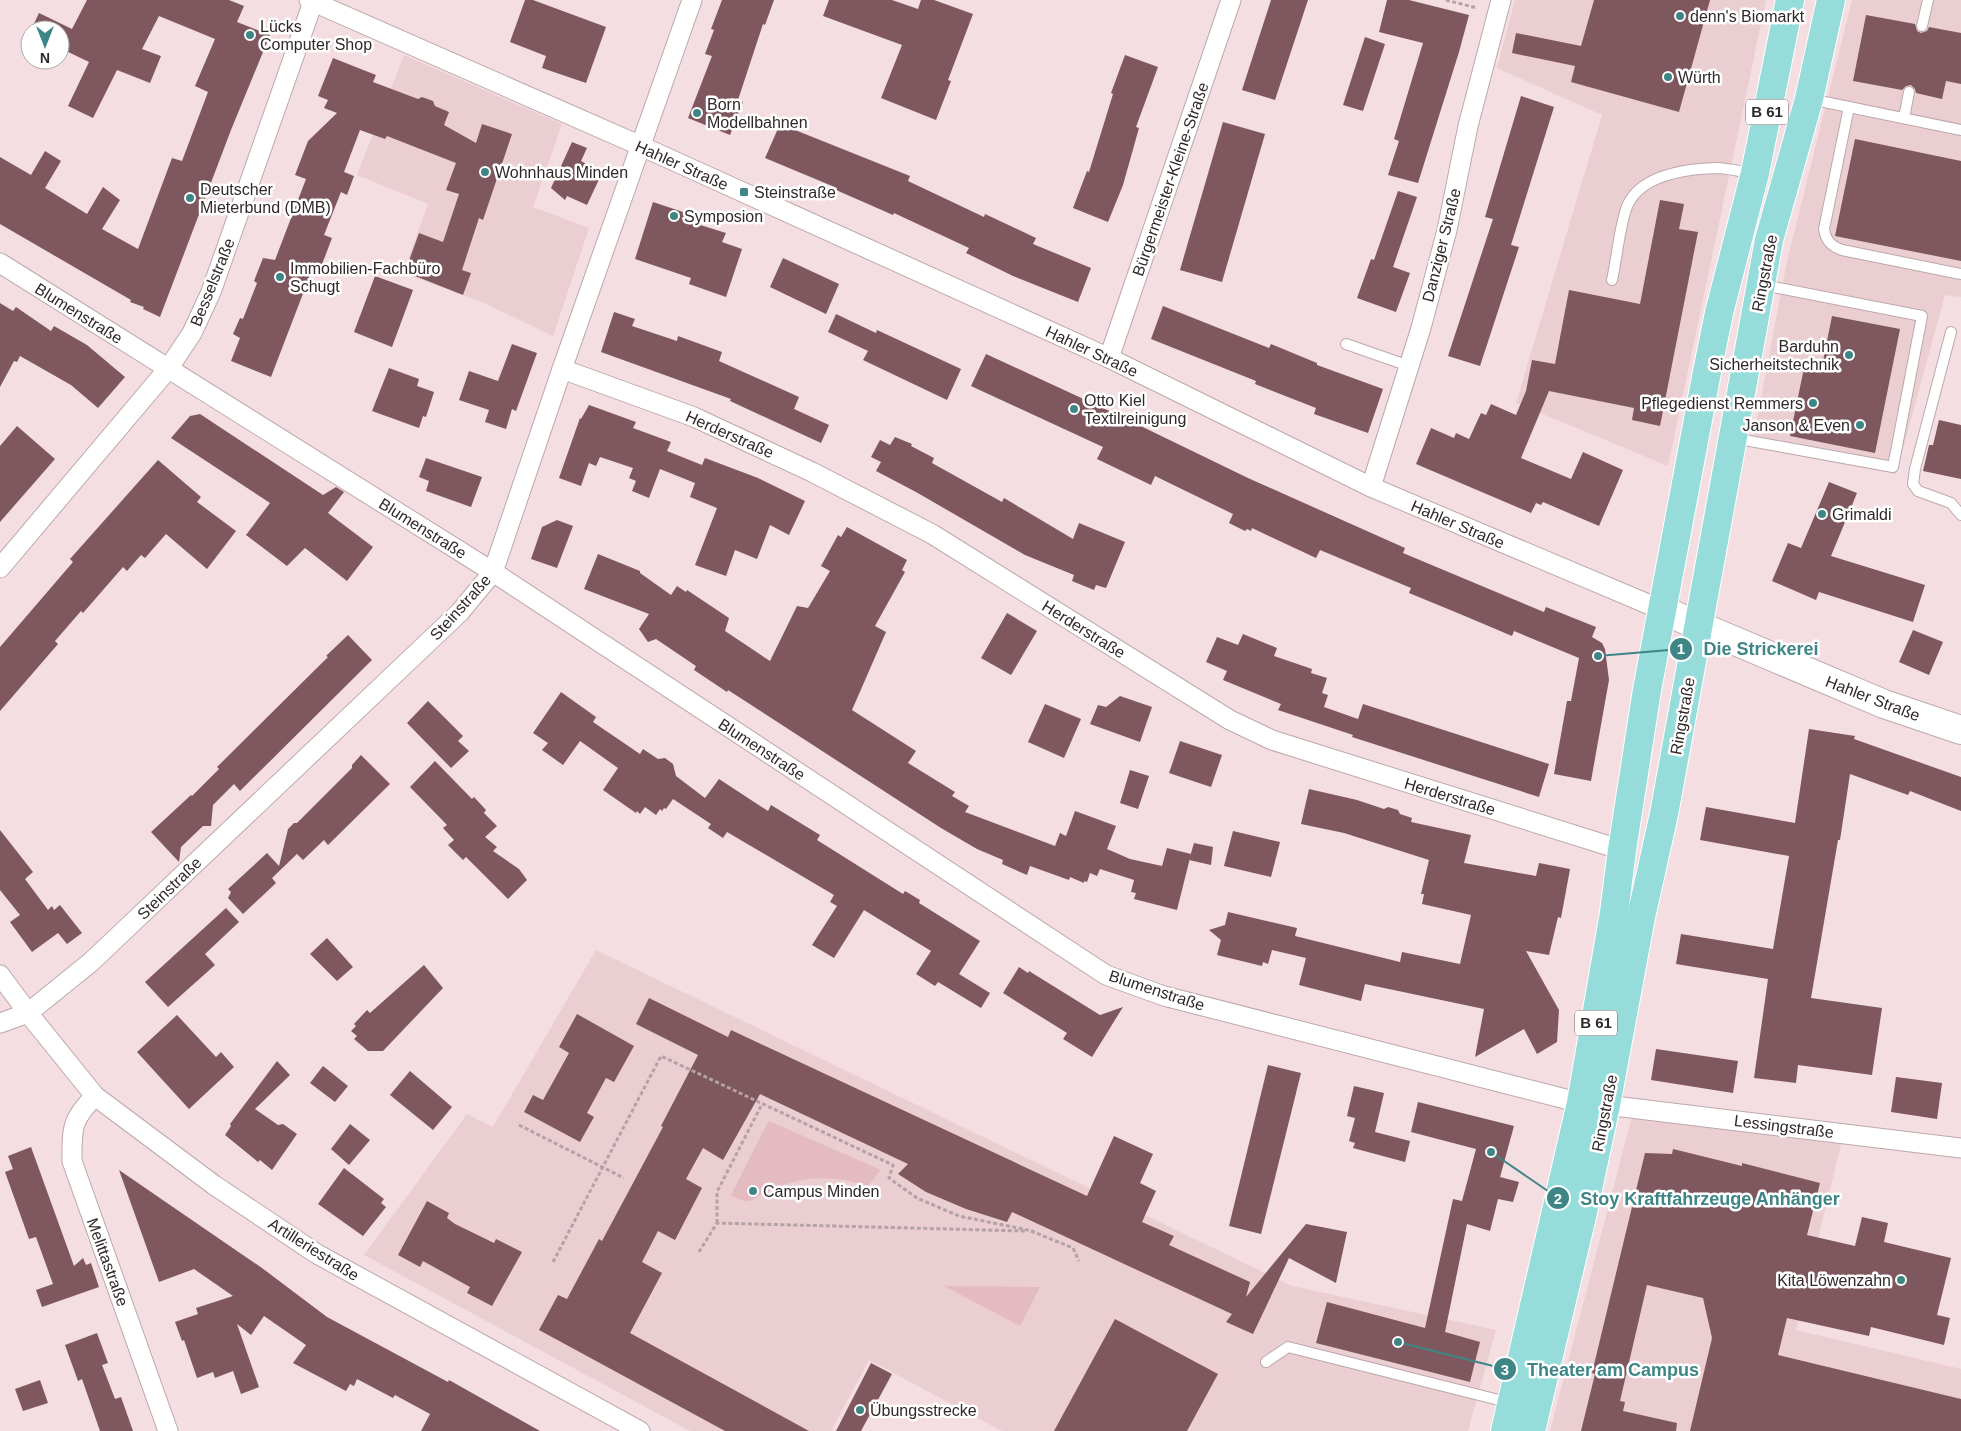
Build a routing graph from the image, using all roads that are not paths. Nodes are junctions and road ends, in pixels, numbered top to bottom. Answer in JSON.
{"nodes":[{"id":1,"x":692,"y":0,"type":"edge"},
{"id":2,"x":1232,"y":0,"type":"edge"},
{"id":3,"x":1790,"y":0,"type":"edge"},
{"id":4,"x":1831,"y":0,"type":"edge"},
{"id":5,"x":1928,"y":0,"type":"edge"},
{"id":6,"x":311,"y":1,"type":"edge"},
{"id":7,"x":1499,"y":6,"type":"edge"},
{"id":8,"x":346,"y":7,"type":"edge"},
{"id":9,"x":1922,"y":26,"type":"dead end"},
{"id":10,"x":1910,"y":92,"type":"dead end"},
{"id":11,"x":1808,"y":99,"type":"junction"},
{"id":12,"x":1849,"y":107,"type":"junction"},
{"id":13,"x":1904,"y":118,"type":"junction"},
{"id":14,"x":1961,"y":130,"type":"edge"},
{"id":15,"x":641,"y":146,"type":"junction"},
{"id":16,"x":1755,"y":173,"type":"junction"},
{"id":17,"x":0,"y":264,"type":"edge"},
{"id":18,"x":1961,"y":274,"type":"edge"},
{"id":19,"x":1612,"y":280,"type":"dead end"},
{"id":20,"x":1762,"y":285,"type":"junction"},
{"id":21,"x":1951,"y":332,"type":"dead end"},
{"id":22,"x":1346,"y":344,"type":"dead end"},
{"id":23,"x":1109,"y":358,"type":"junction"},
{"id":24,"x":1409,"y":366,"type":"junction"},
{"id":25,"x":168,"y":368,"type":"junction"},
{"id":26,"x":562,"y":369,"type":"junction"},
{"id":27,"x":1733,"y":438,"type":"junction"},
{"id":28,"x":1371,"y":487,"type":"junction"},
{"id":29,"x":1961,"y":515,"type":"edge"},
{"id":30,"x":0,"y":568,"type":"edge"},
{"id":31,"x":493,"y":572,"type":"junction"},
{"id":32,"x":1662,"y":610,"type":"junction"},
{"id":33,"x":1698,"y":626,"type":"junction"},
{"id":34,"x":1961,"y":730,"type":"edge"},
{"id":35,"x":1622,"y":850,"type":"junction"},
{"id":36,"x":0,"y":975,"type":"edge"},
{"id":37,"x":28,"y":1013,"type":"junction"},
{"id":38,"x":0,"y":1023,"type":"edge"},
{"id":39,"x":95,"y":1096,"type":"junction"},
{"id":40,"x":1594,"y":1104,"type":"junction"},
{"id":41,"x":1961,"y":1148,"type":"edge"},
{"id":42,"x":1266,"y":1362,"type":"dead end"},
{"id":43,"x":1512,"y":1403,"type":"junction"},
{"id":44,"x":168,"y":1431,"type":"edge"},
{"id":45,"x":640,"y":1431,"type":"edge"},
{"id":46,"x":1505,"y":1431,"type":"edge"},
{"id":47,"x":1531,"y":1431,"type":"edge"}],
"edges":[{"from":1,"to":15,"type":"street","name":"Steinstraße"},
{"from":2,"to":23,"type":"street","name":"Bürgermeister-Kleine-Straße"},
{"from":3,"to":16,"type":"main road","name":"Ringstraße","number":"B 61"},
{"from":4,"to":11,"type":"main road","name":"Ringstraße","number":"B 61"},
{"from":5,"to":9,"type":"lane"},
{"from":6,"to":8,"type":"street","name":"Hahler Straße"},
{"from":6,"to":25,"type":"street","name":"Besselstraße"},
{"from":7,"to":24,"type":"street","name":"Danziger Straße"},
{"from":8,"to":15,"type":"street","name":"Hahler Straße"},
{"from":10,"to":13,"type":"lane"},
{"from":11,"to":12,"type":"lane"},
{"from":11,"to":20,"type":"main road","name":"Ringstraße","number":"B 61"},
{"from":12,"to":13,"type":"lane"},
{"from":12,"to":18,"type":"lane"},
{"from":13,"to":14,"type":"lane"},
{"from":15,"to":23,"type":"street","name":"Hahler Straße"},
{"from":15,"to":26,"type":"street","name":"Steinstraße"},
{"from":16,"to":19,"type":"lane"},
{"from":16,"to":32,"type":"main road","name":"Ringstraße","number":"B 61"},
{"from":17,"to":25,"type":"street","name":"Blumenstraße"},
{"from":20,"to":27,"type":"main road","name":"Ringstraße","number":"B 61"},
{"from":20,"to":27,"type":"lane"},
{"from":21,"to":29,"type":"lane"},
{"from":22,"to":24,"type":"lane"},
{"from":23,"to":28,"type":"street","name":"Hahler Straße"},
{"from":24,"to":28,"type":"street","name":"Danziger Straße"},
{"from":25,"to":30,"type":"street","name":"Besselstraße"},
{"from":25,"to":31,"type":"street","name":"Blumenstraße"},
{"from":26,"to":31,"type":"street","name":"Steinstraße"},
{"from":26,"to":35,"type":"street","name":"Herderstraße"},
{"from":27,"to":33,"type":"main road","name":"Ringstraße","number":"B 61"},
{"from":28,"to":32,"type":"street","name":"Hahler Straße"},
{"from":31,"to":37,"type":"street","name":"Steinstraße"},
{"from":31,"to":40,"type":"street","name":"Blumenstraße"},
{"from":32,"to":33,"type":"street","name":"Hahler Straße"},
{"from":32,"to":35,"type":"main road","name":"Ringstraße","number":"B 61"},
{"from":33,"to":34,"type":"street","name":"Hahler Straße"},
{"from":33,"to":40,"type":"main road","name":"Ringstraße","number":"B 61"},
{"from":35,"to":40,"type":"main road","name":"Ringstraße","number":"B 61"},
{"from":36,"to":37,"type":"street","name":"Artilleriestraße"},
{"from":37,"to":38,"type":"street","name":"Steinstraße"},
{"from":37,"to":39,"type":"street","name":"Artilleriestraße"},
{"from":39,"to":44,"type":"street","name":"Melittastraße"},
{"from":39,"to":45,"type":"street","name":"Artilleriestraße"},
{"from":40,"to":41,"type":"street","name":"Lessingstraße"},
{"from":40,"to":43,"type":"main road","name":"Ringstraße","number":"B 61"},
{"from":40,"to":47,"type":"main road","name":"Ringstraße","number":"B 61"},
{"from":42,"to":43,"type":"lane"},
{"from":43,"to":46,"type":"main road","name":"Ringstraße","number":"B 61"}]}
